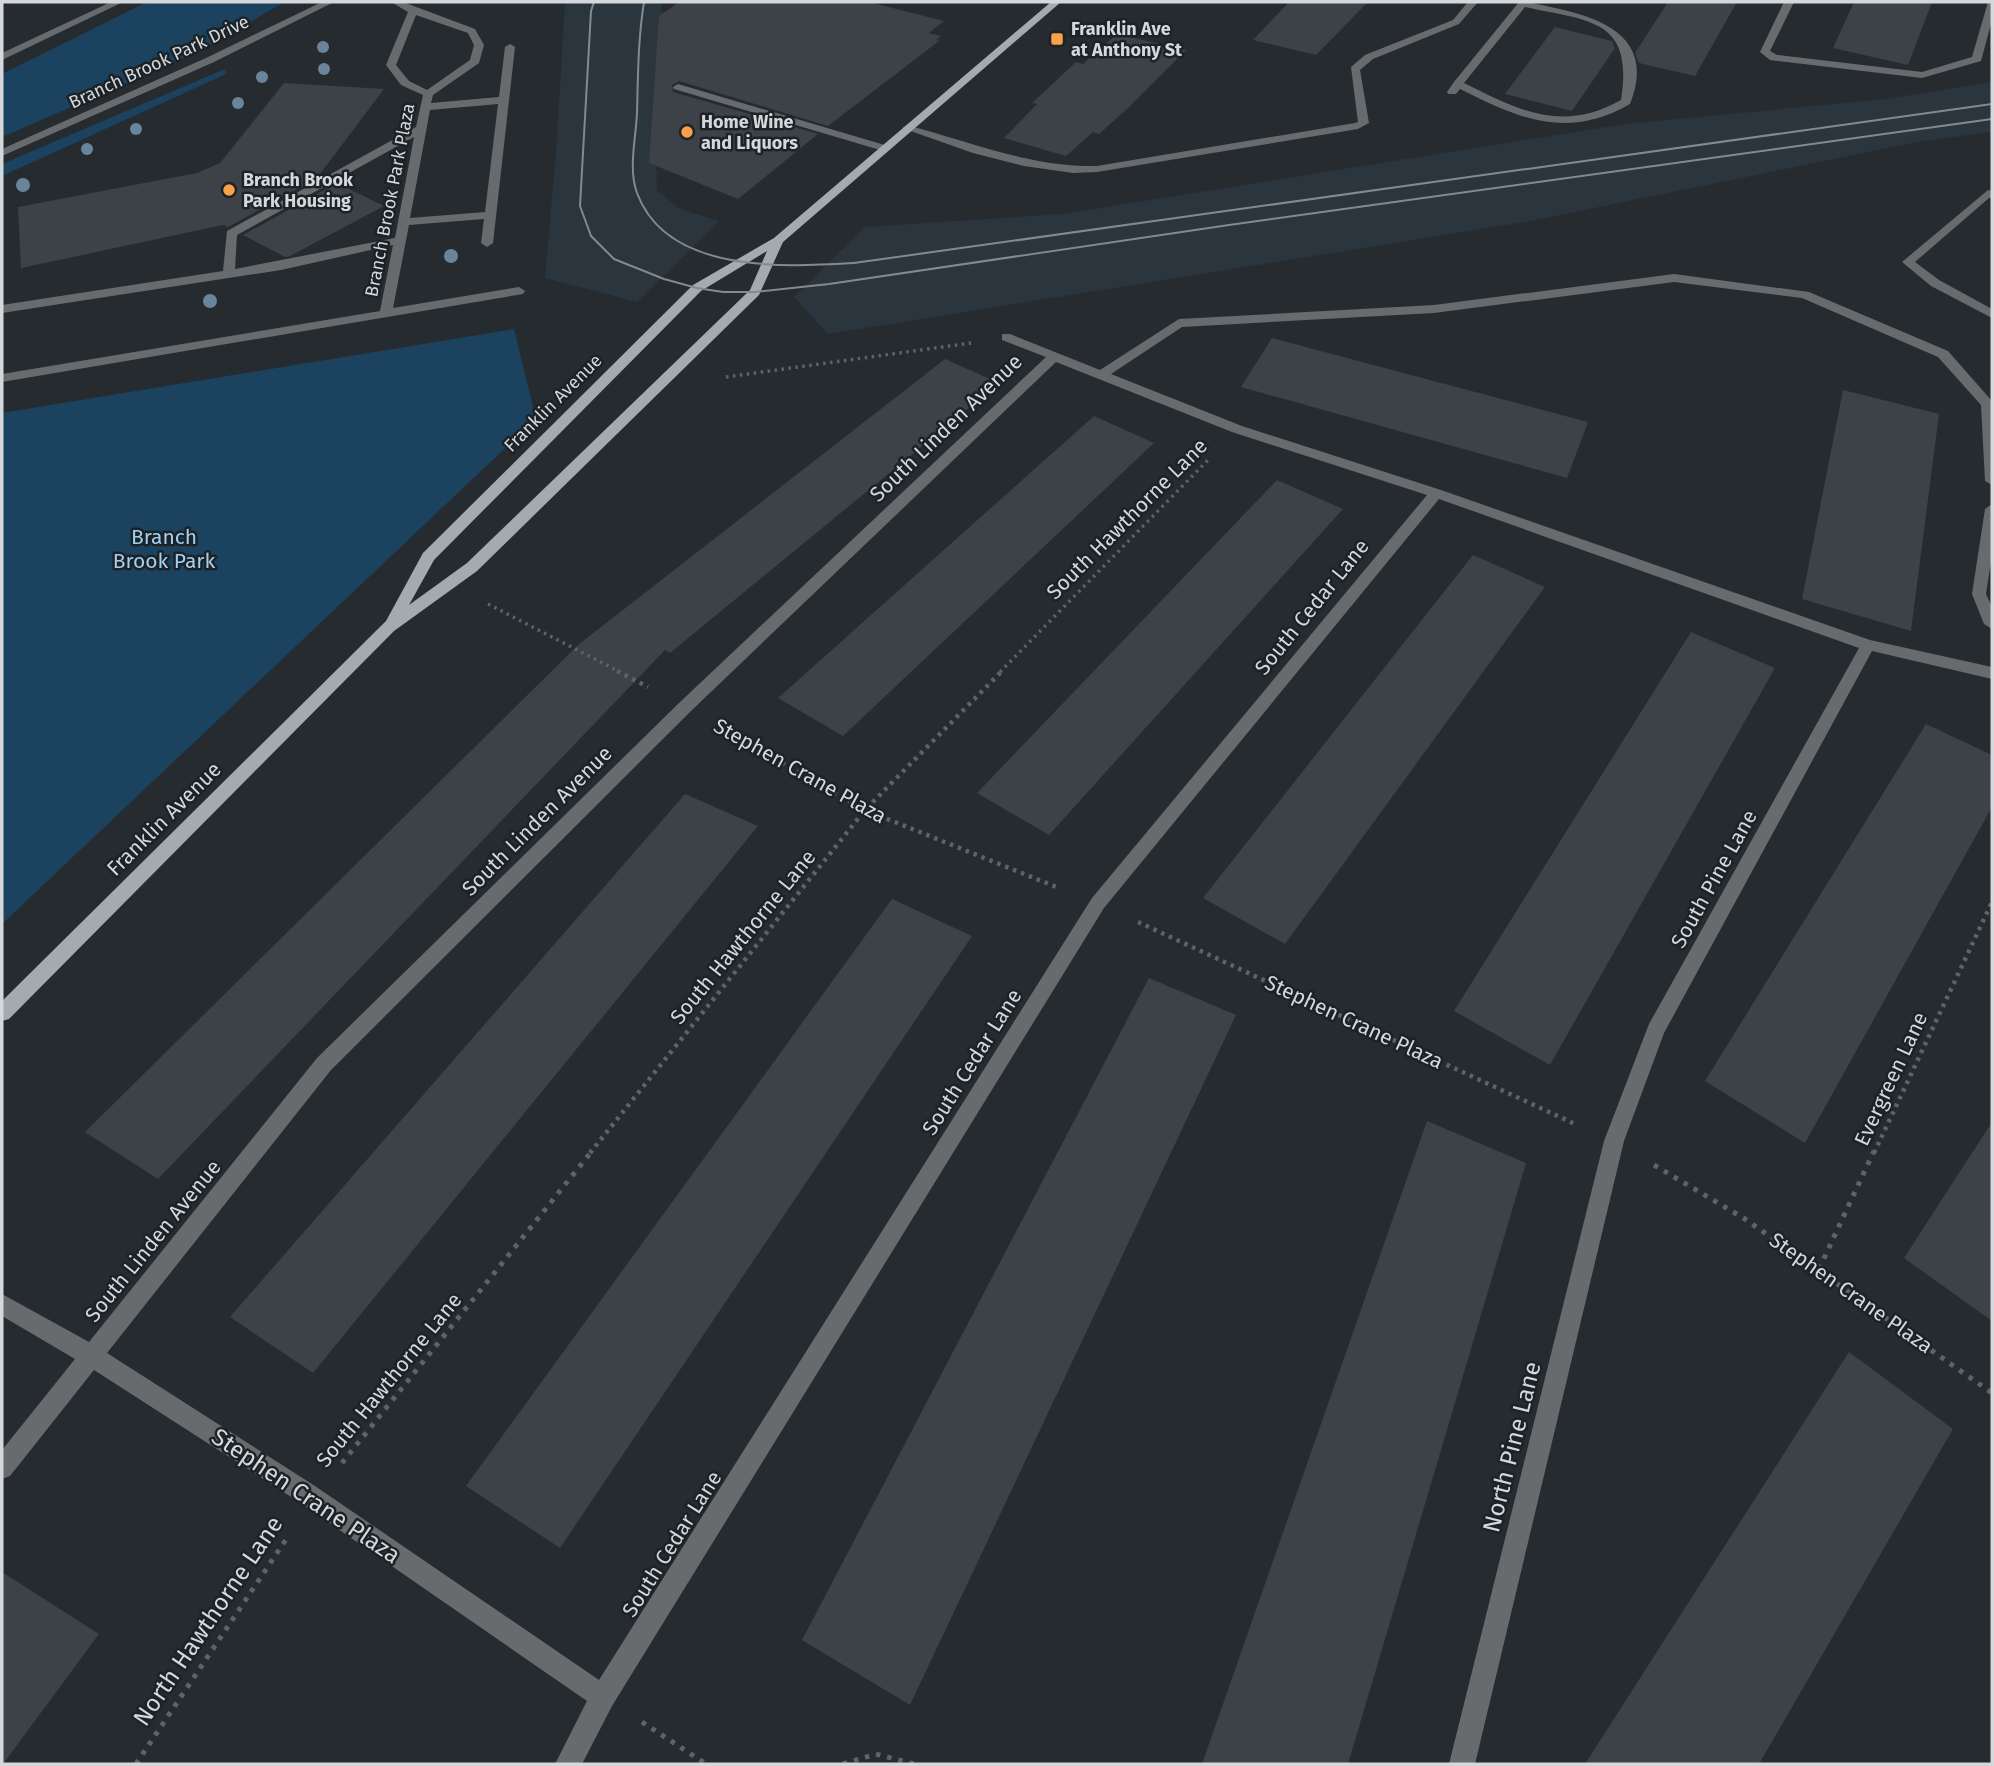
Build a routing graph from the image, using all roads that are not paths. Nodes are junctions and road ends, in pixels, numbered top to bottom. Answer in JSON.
{"nodes":[{"id":1,"x":118,"y":2,"type":"edge"},
{"id":2,"x":329,"y":2,"type":"edge"},
{"id":3,"x":396,"y":2,"type":"edge"},
{"id":4,"x":1055,"y":2,"type":"edge"},
{"id":5,"x":1473,"y":2,"type":"edge"},
{"id":6,"x":1788,"y":2,"type":"edge"},
{"id":7,"x":1523,"y":3,"type":"edge"},
{"id":8,"x":1992,"y":3,"type":"edge"},
{"id":9,"x":412,"y":11,"type":"junction"},
{"id":10,"x":510,"y":47,"type":"dead end"},
{"id":11,"x":2,"y":57,"type":"edge"},
{"id":12,"x":678,"y":88,"type":"dead end"},
{"id":13,"x":503,"y":100,"type":"junction"},
{"id":14,"x":427,"y":101,"type":"junction"},
{"id":15,"x":907,"y":128,"type":"junction"},
{"id":16,"x":421,"y":129,"type":"junction"},
{"id":17,"x":884,"y":148,"type":"junction"},
{"id":18,"x":2,"y":152,"type":"edge"},
{"id":19,"x":1992,"y":195,"type":"edge"},
{"id":20,"x":491,"y":215,"type":"junction"},
{"id":21,"x":404,"y":222,"type":"junction"},
{"id":22,"x":400,"y":240,"type":"junction"},
{"id":23,"x":778,"y":240,"type":"junction"},
{"id":24,"x":487,"y":243,"type":"dead end"},
{"id":25,"x":229,"y":274,"type":"junction"},
{"id":26,"x":519,"y":291,"type":"dead end"},
{"id":27,"x":2,"y":309,"type":"edge"},
{"id":28,"x":386,"y":313,"type":"junction"},
{"id":29,"x":1992,"y":314,"type":"edge"},
{"id":30,"x":1006,"y":337,"type":"road end"},
{"id":31,"x":1054,"y":357,"type":"junction"},
{"id":32,"x":1103,"y":374,"type":"junction"},
{"id":33,"x":2,"y":378,"type":"edge"},
{"id":34,"x":1992,"y":481,"type":"edge"},
{"id":35,"x":1436,"y":493,"type":"junction"},
{"id":36,"x":1992,"y":509,"type":"edge"},
{"id":37,"x":1992,"y":624,"type":"edge"},
{"id":38,"x":389,"y":626,"type":"junction"},
{"id":39,"x":1868,"y":645,"type":"junction"},
{"id":40,"x":1992,"y":673,"type":"edge"},
{"id":41,"x":2,"y":1013,"type":"edge"},
{"id":42,"x":1614,"y":1142,"type":"joint"},
{"id":43,"x":2,"y":1304,"type":"edge"},
{"id":44,"x":91,"y":1354,"type":"junction"},
{"id":45,"x":2,"y":1468,"type":"edge"},
{"id":46,"x":604,"y":1697,"type":"junction"},
{"id":47,"x":568,"y":1764,"type":"edge"},
{"id":48,"x":1462,"y":1764,"type":"edge"}],
"edges":[{"from":1,"to":11,"type":"street"},
{"from":2,"to":18,"type":"street","name":"Branch Brook Park Drive"},
{"from":3,"to":9,"type":"street","name":"Branch Brook Park Plaza"},
{"from":4,"to":15,"type":"main road","name":"Franklin Avenue"},
{"from":5,"to":15,"type":"street"},
{"from":6,"to":8,"type":"street"},
{"from":7,"to":7,"type":"street"},
{"from":9,"to":14,"type":"street","name":"Branch Brook Park Plaza"},
{"from":9,"to":14,"type":"street","name":"Branch Brook Park Plaza"},
{"from":10,"to":13,"type":"street"},
{"from":12,"to":17,"type":"street"},
{"from":13,"to":14,"type":"street"},
{"from":13,"to":20,"type":"street"},
{"from":14,"to":16,"type":"street","name":"Branch Brook Park Plaza"},
{"from":15,"to":17,"type":"main road","name":"Franklin Avenue"},
{"from":16,"to":21,"type":"street","name":"Branch Brook Park Plaza"},
{"from":16,"to":25,"type":"street"},
{"from":17,"to":23,"type":"main road","name":"Franklin Avenue"},
{"from":19,"to":29,"type":"street"},
{"from":20,"to":21,"type":"street"},
{"from":20,"to":24,"type":"street"},
{"from":21,"to":22,"type":"street","name":"Branch Brook Park Plaza"},
{"from":22,"to":25,"type":"street"},
{"from":22,"to":28,"type":"street","name":"Branch Brook Park Plaza"},
{"from":23,"to":38,"type":"main road","name":"Franklin Avenue"},
{"from":23,"to":38,"type":"main road","name":"Franklin Avenue"},
{"from":25,"to":27,"type":"street"},
{"from":26,"to":28,"type":"street"},
{"from":28,"to":33,"type":"street"},
{"from":30,"to":31,"type":"street"},
{"from":31,"to":32,"type":"street"},
{"from":31,"to":44,"type":"street","name":"South Linden Avenue"},
{"from":32,"to":34,"type":"street"},
{"from":32,"to":35,"type":"street"},
{"from":35,"to":39,"type":"street"},
{"from":35,"to":46,"type":"street","name":"South Cedar Lane"},
{"from":36,"to":37,"type":"street"},
{"from":38,"to":41,"type":"main road","name":"Franklin Avenue"},
{"from":39,"to":40,"type":"street"},
{"from":39,"to":42,"type":"street","name":"South Pine Lane"},
{"from":42,"to":48,"type":"street","name":"North Pine Lane"},
{"from":43,"to":44,"type":"street","name":"Stephen Crane Plaza"},
{"from":44,"to":45,"type":"street","name":"South Linden Avenue"},
{"from":44,"to":46,"type":"street","name":"Stephen Crane Plaza"},
{"from":46,"to":47,"type":"street","name":"South Cedar Lane"}]}
